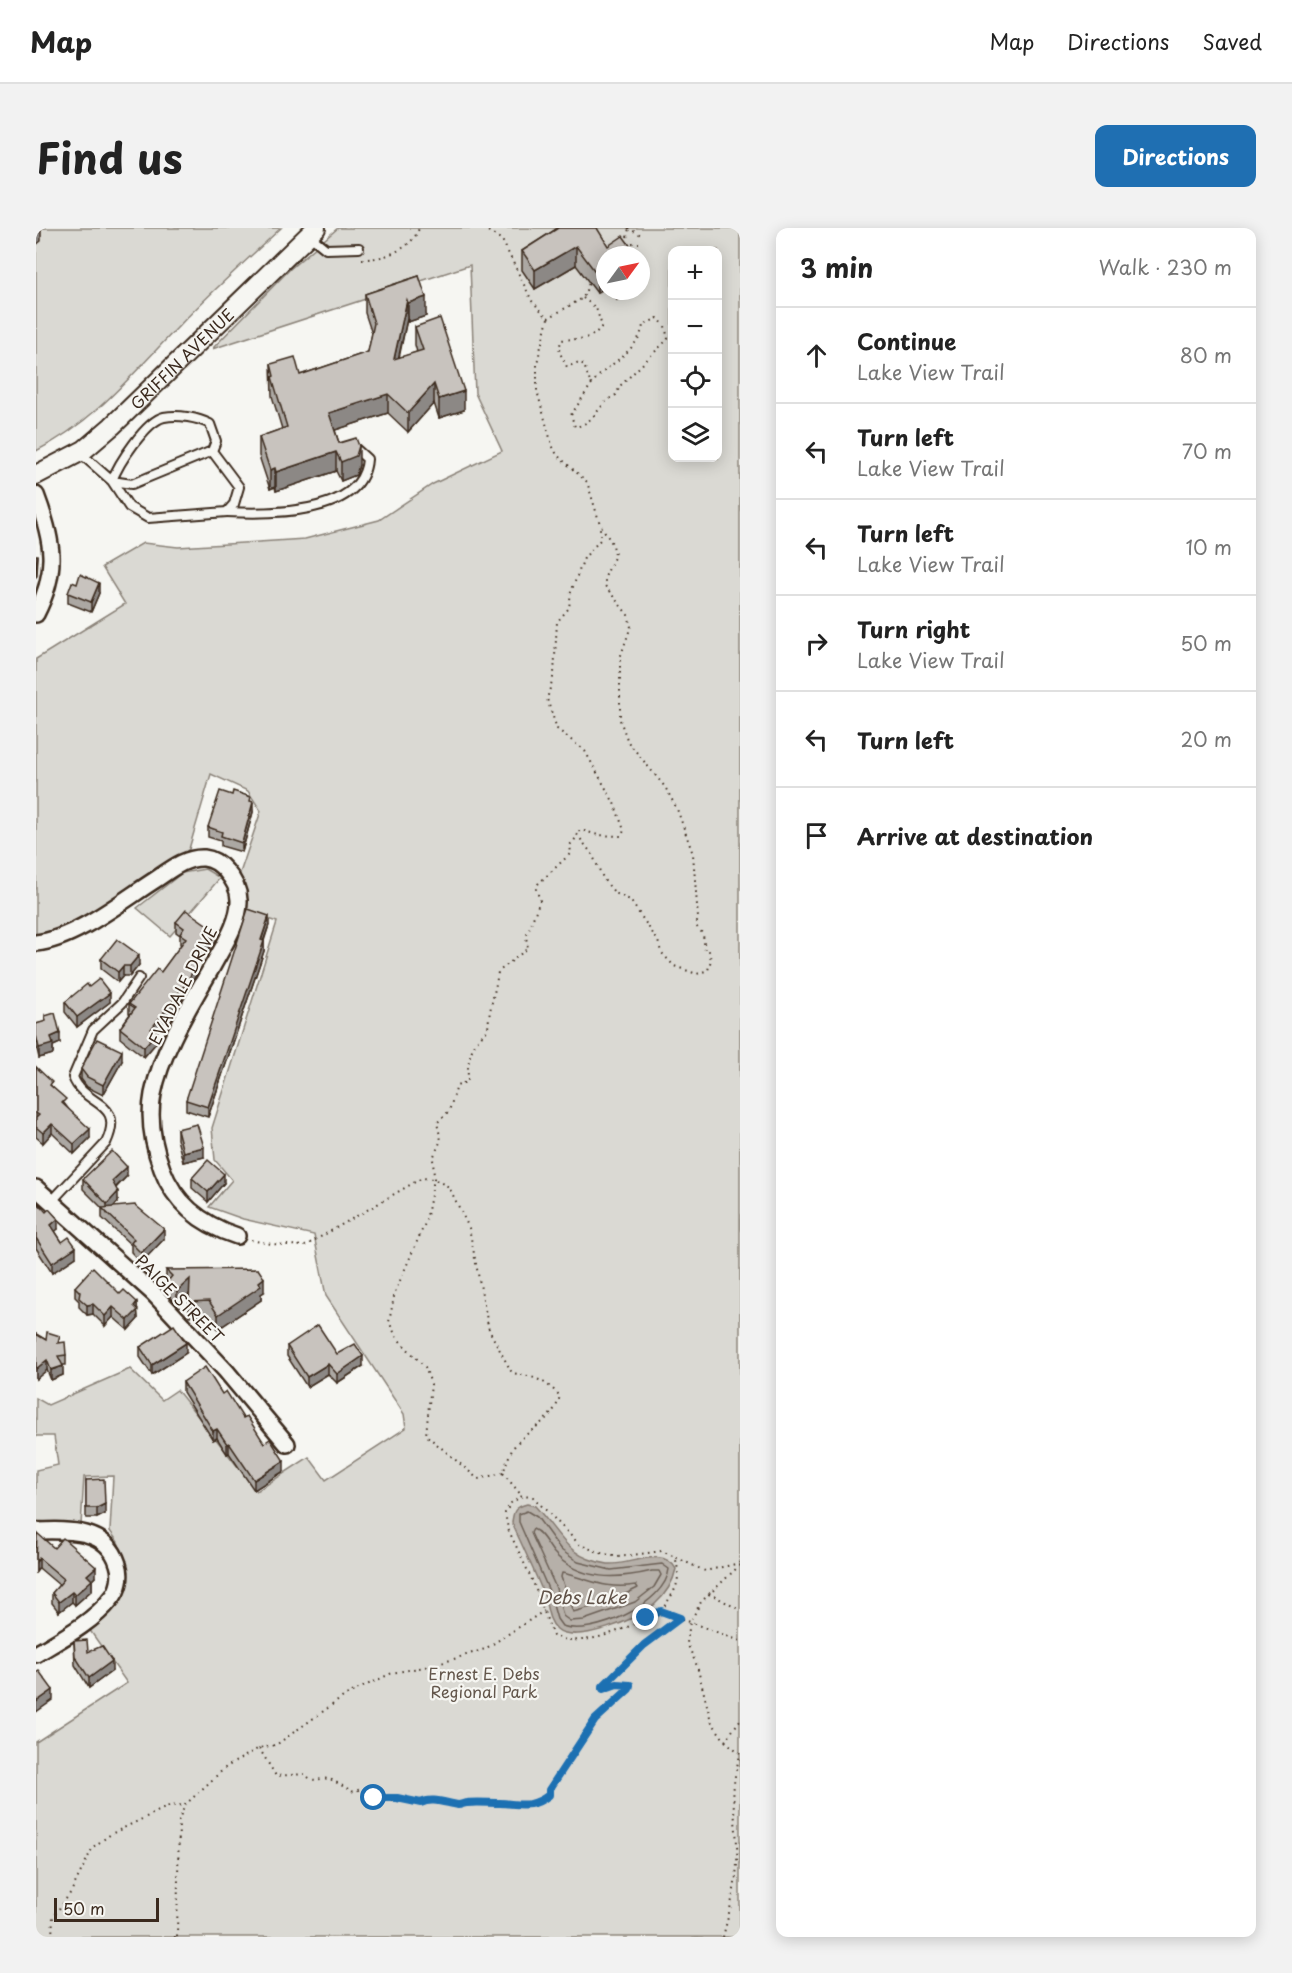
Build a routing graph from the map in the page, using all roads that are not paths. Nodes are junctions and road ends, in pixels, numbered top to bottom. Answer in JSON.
{"nodes":[{"id":1,"x":312,"y":231,"type":"edge"},
{"id":2,"x":359,"y":248,"type":"road end"},
{"id":3,"x":356,"y":449,"type":"edge"},
{"id":4,"x":212,"y":451,"type":"junction"},
{"id":5,"x":79,"y":452,"type":"junction"},
{"id":6,"x":36,"y":476,"type":"edge"},
{"id":7,"x":112,"y":481,"type":"junction"},
{"id":8,"x":36,"y":495,"type":"edge"},
{"id":9,"x":227,"y":512,"type":"junction"},
{"id":10,"x":36,"y":614,"type":"edge"},
{"id":11,"x":36,"y":943,"type":"edge"},
{"id":12,"x":140,"y":978,"type":"dead end"},
{"id":13,"x":36,"y":1188,"type":"edge"},
{"id":14,"x":51,"y":1202,"type":"junction"},
{"id":15,"x":237,"y":1236,"type":"road end"},
{"id":16,"x":287,"y":1444,"type":"dead end"},
{"id":17,"x":36,"y":1531,"type":"edge"},
{"id":18,"x":36,"y":1654,"type":"edge"}],
"edges":[{"from":1,"to":2,"type":"lane"},
{"from":1,"to":5,"type":"street","name":"GRIFFIN AVENUE"},
{"from":3,"to":9,"type":"lane"},
{"from":4,"to":7,"type":"lane"},
{"from":4,"to":7,"type":"lane"},
{"from":4,"to":9,"type":"lane"},
{"from":5,"to":6,"type":"street","name":"GRIFFIN AVENUE"},
{"from":5,"to":7,"type":"lane"},
{"from":7,"to":9,"type":"lane"},
{"from":8,"to":10,"type":"street"},
{"from":11,"to":15,"type":"street","name":"EVADALE DRIVE"},
{"from":12,"to":14,"type":"lane"},
{"from":13,"to":14,"type":"street","name":"PAIGE STREET"},
{"from":14,"to":16,"type":"street","name":"PAIGE STREET"},
{"from":17,"to":18,"type":"street"}]}
